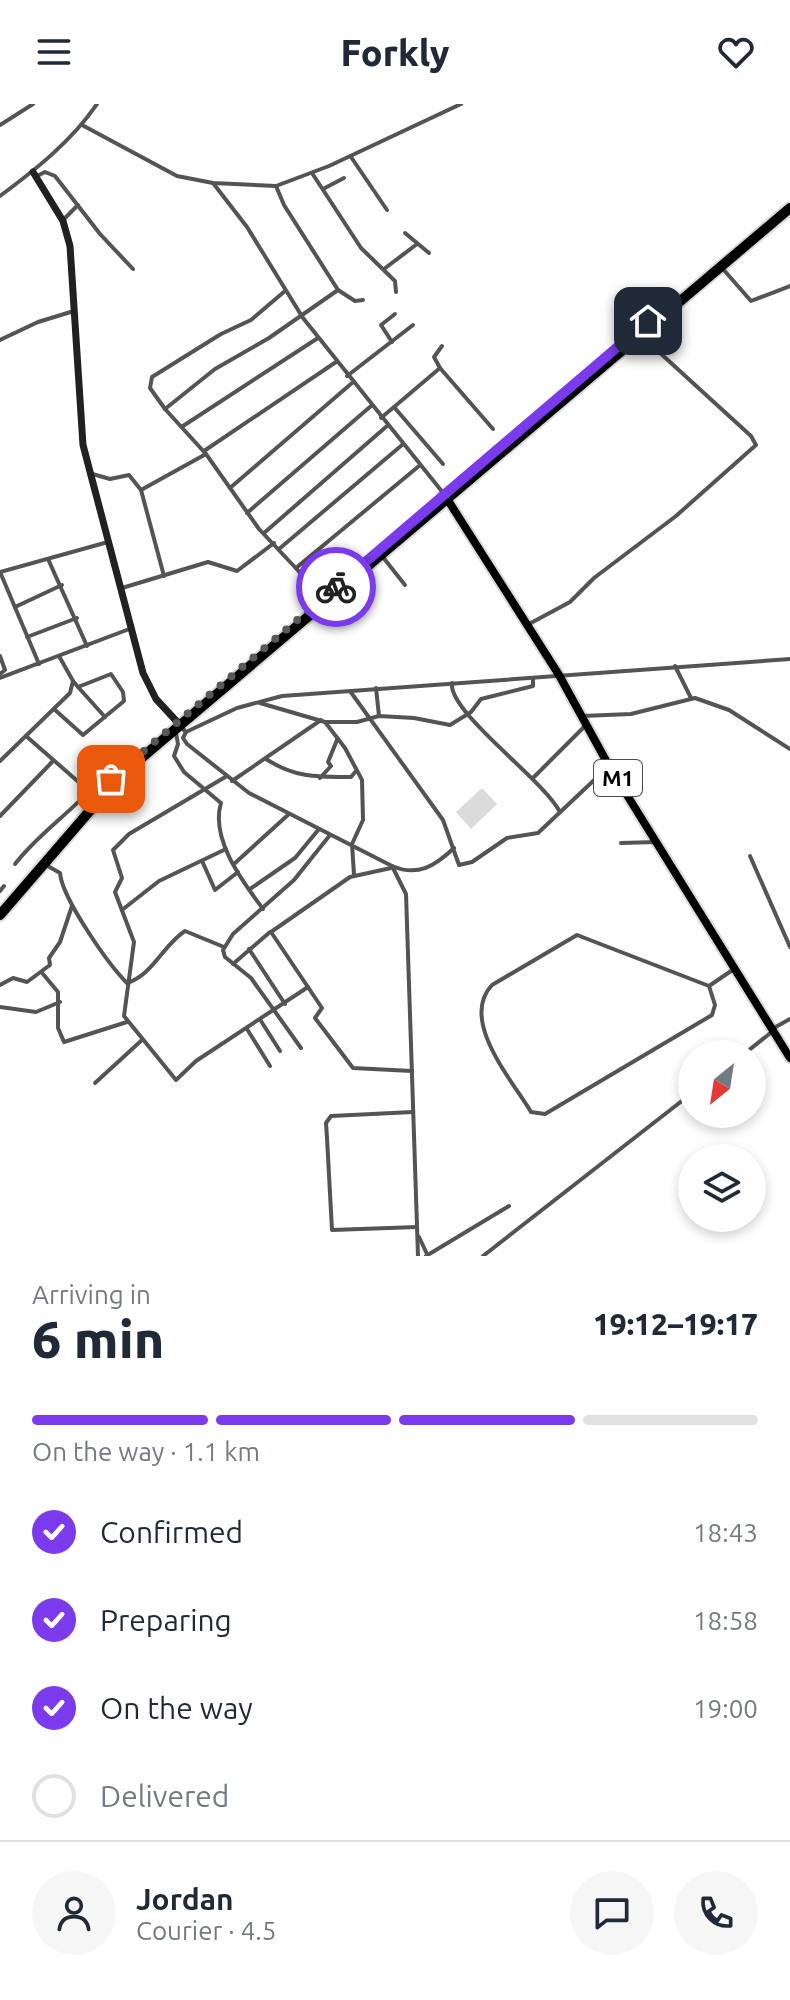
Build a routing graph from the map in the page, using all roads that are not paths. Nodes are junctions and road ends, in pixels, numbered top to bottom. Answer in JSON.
{"nodes":[{"id":1,"x":33,"y":104,"type":"edge"},
{"id":2,"x":461,"y":104,"type":"edge"},
{"id":3,"x":95,"y":105,"type":"edge"},
{"id":4,"x":0,"y":125,"type":"edge"},
{"id":5,"x":82,"y":125,"type":"junction"},
{"id":6,"x":349,"y":156,"type":"junction"},
{"id":7,"x":312,"y":173,"type":"junction"},
{"id":8,"x":34,"y":174,"type":"junction"},
{"id":9,"x":344,"y":178,"type":"dead end"},
{"id":10,"x":213,"y":183,"type":"junction"},
{"id":11,"x":276,"y":186,"type":"junction"},
{"id":12,"x":323,"y":189,"type":"junction"},
{"id":13,"x":0,"y":196,"type":"edge"},
{"id":14,"x":790,"y":201,"type":"edge"},
{"id":15,"x":78,"y":205,"type":"junction"},
{"id":16,"x":790,"y":208,"type":"edge"},
{"id":17,"x":387,"y":210,"type":"dead end"},
{"id":18,"x":63,"y":221,"type":"junction"},
{"id":19,"x":405,"y":233,"type":"dead end"},
{"id":20,"x":417,"y":244,"type":"junction"},
{"id":21,"x":429,"y":253,"type":"dead end"},
{"id":22,"x":721,"y":266,"type":"junction"},
{"id":23,"x":133,"y":269,"type":"dead end"},
{"id":24,"x":384,"y":269,"type":"junction"},
{"id":25,"x":790,"y":286,"type":"edge"},
{"id":26,"x":338,"y":290,"type":"junction"},
{"id":27,"x":285,"y":291,"type":"junction"},
{"id":28,"x":396,"y":292,"type":"dead end"},
{"id":29,"x":363,"y":300,"type":"dead end"},
{"id":30,"x":673,"y":303,"type":"junction"},
{"id":31,"x":74,"y":311,"type":"junction"},
{"id":32,"x":395,"y":314,"type":"dead end"},
{"id":33,"x":302,"y":317,"type":"junction"},
{"id":34,"x":413,"y":325,"type":"dead end"},
{"id":35,"x":638,"y":333,"type":"junction"},
{"id":36,"x":319,"y":338,"type":"junction"},
{"id":37,"x":0,"y":340,"type":"edge"},
{"id":38,"x":393,"y":342,"type":"junction"},
{"id":39,"x":442,"y":346,"type":"dead end"},
{"id":40,"x":336,"y":362,"type":"junction"},
{"id":41,"x":440,"y":368,"type":"junction"},
{"id":42,"x":347,"y":376,"type":"junction"},
{"id":43,"x":352,"y":383,"type":"junction"},
{"id":44,"x":371,"y":406,"type":"junction"},
{"id":45,"x":394,"y":407,"type":"junction"},
{"id":46,"x":165,"y":409,"type":"junction"},
{"id":47,"x":381,"y":418,"type":"junction"},
{"id":48,"x":183,"y":426,"type":"junction"},
{"id":49,"x":387,"y":426,"type":"junction"},
{"id":50,"x":493,"y":429,"type":"dead end"},
{"id":51,"x":402,"y":445,"type":"junction"},
{"id":52,"x":205,"y":453,"type":"junction"},
{"id":53,"x":443,"y":464,"type":"dead end"},
{"id":54,"x":419,"y":466,"type":"junction"},
{"id":55,"x":89,"y":473,"type":"junction"},
{"id":56,"x":230,"y":488,"type":"junction"},
{"id":57,"x":141,"y":490,"type":"junction"},
{"id":58,"x":446,"y":496,"type":"junction"},
{"id":59,"x":247,"y":513,"type":"junction"},
{"id":60,"x":264,"y":533,"type":"junction"},
{"id":61,"x":110,"y":541,"type":"junction"},
{"id":62,"x":274,"y":543,"type":"junction"},
{"id":63,"x":279,"y":549,"type":"junction"},
{"id":64,"x":381,"y":554,"type":"junction"},
{"id":65,"x":48,"y":559,"type":"junction"},
{"id":66,"x":296,"y":568,"type":"junction"},
{"id":67,"x":0,"y":572,"type":"edge"},
{"id":68,"x":165,"y":577,"type":"junction"},
{"id":69,"x":62,"y":585,"type":"junction"},
{"id":70,"x":405,"y":585,"type":"dead end"},
{"id":71,"x":122,"y":588,"type":"junction"},
{"id":72,"x":324,"y":598,"type":"junction"},
{"id":73,"x":15,"y":607,"type":"junction"},
{"id":74,"x":77,"y":618,"type":"junction"},
{"id":75,"x":526,"y":626,"type":"junction"},
{"id":76,"x":132,"y":628,"type":"junction"},
{"id":77,"x":27,"y":637,"type":"junction"},
{"id":78,"x":87,"y":646,"type":"junction"},
{"id":79,"x":0,"y":656,"type":"edge"},
{"id":80,"x":59,"y":656,"type":"junction"},
{"id":81,"x":790,"y":659,"type":"edge"},
{"id":82,"x":39,"y":664,"type":"junction"},
{"id":83,"x":675,"y":666,"type":"junction"},
{"id":84,"x":559,"y":675,"type":"junction"},
{"id":85,"x":0,"y":676,"type":"edge"},
{"id":86,"x":533,"y":678,"type":"junction"},
{"id":87,"x":73,"y":681,"type":"junction"},
{"id":88,"x":452,"y":683,"type":"junction"},
{"id":89,"x":78,"y":687,"type":"junction"},
{"id":90,"x":376,"y":688,"type":"junction"},
{"id":91,"x":350,"y":691,"type":"junction"},
{"id":92,"x":691,"y":698,"type":"junction"},
{"id":93,"x":260,"y":703,"type":"junction"},
{"id":94,"x":54,"y":709,"type":"junction"},
{"id":95,"x":468,"y":713,"type":"junction"},
{"id":96,"x":379,"y":716,"type":"junction"},
{"id":97,"x":105,"y":717,"type":"junction"},
{"id":98,"x":369,"y":719,"type":"junction"},
{"id":99,"x":584,"y":720,"type":"junction"},
{"id":100,"x":323,"y":721,"type":"junction"},
{"id":101,"x":180,"y":728,"type":"junction"},
{"id":102,"x":335,"y":734,"type":"junction"},
{"id":103,"x":26,"y":736,"type":"junction"},
{"id":104,"x":790,"y":749,"type":"edge"},
{"id":105,"x":265,"y":759,"type":"junction"},
{"id":106,"x":0,"y":761,"type":"edge"},
{"id":107,"x":53,"y":761,"type":"junction"},
{"id":108,"x":609,"y":766,"type":"junction"},
{"id":109,"x":356,"y":771,"type":"junction"},
{"id":110,"x":230,"y":778,"type":"junction"},
{"id":111,"x":533,"y":778,"type":"junction"},
{"id":112,"x":319,"y":779,"type":"junction"},
{"id":113,"x":96,"y":789,"type":"junction"},
{"id":114,"x":205,"y":789,"type":"junction"},
{"id":115,"x":560,"y":812,"type":"junction"},
{"id":116,"x":289,"y":814,"type":"junction"},
{"id":117,"x":0,"y":816,"type":"edge"},
{"id":118,"x":319,"y":829,"type":"junction"},
{"id":119,"x":330,"y":835,"type":"junction"},
{"id":120,"x":658,"y":842,"type":"junction"},
{"id":121,"x":621,"y":843,"type":"dead end"},
{"id":122,"x":352,"y":848,"type":"junction"},
{"id":123,"x":454,"y":848,"type":"junction"},
{"id":124,"x":226,"y":849,"type":"junction"},
{"id":125,"x":750,"y":856,"type":"dead end"},
{"id":126,"x":203,"y":863,"type":"junction"},
{"id":127,"x":15,"y":864,"type":"dead end"},
{"id":128,"x":44,"y":864,"type":"junction"},
{"id":129,"x":234,"y":864,"type":"junction"},
{"id":130,"x":392,"y":867,"type":"junction"},
{"id":131,"x":238,"y":872,"type":"junction"},
{"id":132,"x":354,"y":875,"type":"junction"},
{"id":133,"x":250,"y":889,"type":"junction"},
{"id":134,"x":72,"y":906,"type":"junction"},
{"id":135,"x":0,"y":908,"type":"edge"},
{"id":136,"x":263,"y":909,"type":"junction"},
{"id":137,"x":122,"y":910,"type":"junction"},
{"id":138,"x":0,"y":915,"type":"edge"},
{"id":139,"x":272,"y":931,"type":"junction"},
{"id":140,"x":224,"y":947,"type":"junction"},
{"id":141,"x":790,"y":947,"type":"edge"},
{"id":142,"x":249,"y":949,"type":"junction"},
{"id":143,"x":233,"y":964,"type":"junction"},
{"id":144,"x":734,"y":969,"type":"junction"},
{"id":145,"x":43,"y":974,"type":"junction"},
{"id":146,"x":127,"y":983,"type":"junction"},
{"id":147,"x":0,"y":985,"type":"edge"},
{"id":148,"x":709,"y":986,"type":"junction"},
{"id":149,"x":308,"y":987,"type":"junction"},
{"id":150,"x":60,"y":1002,"type":"junction"},
{"id":151,"x":285,"y":1004,"type":"junction"},
{"id":152,"x":0,"y":1007,"type":"edge"},
{"id":153,"x":275,"y":1011,"type":"junction"},
{"id":154,"x":790,"y":1019,"type":"edge"},
{"id":155,"x":261,"y":1021,"type":"junction"},
{"id":156,"x":127,"y":1022,"type":"junction"},
{"id":157,"x":247,"y":1029,"type":"junction"},
{"id":158,"x":772,"y":1030,"type":"junction"},
{"id":159,"x":142,"y":1040,"type":"junction"},
{"id":160,"x":760,"y":1040,"type":"edge"},
{"id":161,"x":301,"y":1048,"type":"dead end"},
{"id":162,"x":280,"y":1051,"type":"dead end"},
{"id":163,"x":790,"y":1057,"type":"edge"},
{"id":164,"x":270,"y":1066,"type":"dead end"},
{"id":165,"x":412,"y":1071,"type":"junction"},
{"id":166,"x":95,"y":1083,"type":"dead end"},
{"id":167,"x":678,"y":1104,"type":"edge"},
{"id":168,"x":413,"y":1112,"type":"junction"},
{"id":169,"x":509,"y":1206,"type":"dead end"},
{"id":170,"x":417,"y":1227,"type":"junction"},
{"id":171,"x":417,"y":1234,"type":"junction"},
{"id":172,"x":418,"y":1256,"type":"edge"},
{"id":173,"x":427,"y":1256,"type":"edge"},
{"id":174,"x":483,"y":1256,"type":"edge"}],
"edges":[{"from":1,"to":4,"type":"street"},
{"from":2,"to":6,"type":"street"},
{"from":3,"to":5,"type":"street"},
{"from":5,"to":8,"type":"street"},
{"from":5,"to":10,"type":"street"},
{"from":6,"to":7,"type":"street"},
{"from":6,"to":17,"type":"street"},
{"from":7,"to":11,"type":"street"},
{"from":7,"to":12,"type":"street"},
{"from":8,"to":13,"type":"street"},
{"from":8,"to":15,"type":"street"},
{"from":8,"to":18,"type":"main road"},
{"from":9,"to":12,"type":"street"},
{"from":10,"to":11,"type":"street"},
{"from":10,"to":27,"type":"street"},
{"from":11,"to":26,"type":"street"},
{"from":12,"to":24,"type":"street"},
{"from":14,"to":30,"type":"highway"},
{"from":15,"to":18,"type":"street"},
{"from":15,"to":23,"type":"street"},
{"from":16,"to":22,"type":"highway"},
{"from":18,"to":31,"type":"main road"},
{"from":19,"to":20,"type":"street"},
{"from":20,"to":21,"type":"street"},
{"from":20,"to":24,"type":"street"},
{"from":22,"to":25,"type":"street"},
{"from":22,"to":30,"type":"highway"},
{"from":24,"to":28,"type":"street"},
{"from":26,"to":29,"type":"street"},
{"from":26,"to":33,"type":"street"},
{"from":27,"to":33,"type":"street"},
{"from":27,"to":46,"type":"street"},
{"from":30,"to":35,"type":"highway"},
{"from":31,"to":37,"type":"street"},
{"from":31,"to":55,"type":"main road"},
{"from":32,"to":38,"type":"street"},
{"from":33,"to":36,"type":"street"},
{"from":33,"to":46,"type":"street"},
{"from":34,"to":38,"type":"street"},
{"from":35,"to":58,"type":"highway"},
{"from":35,"to":75,"type":"street"},
{"from":36,"to":40,"type":"street"},
{"from":36,"to":48,"type":"street"},
{"from":38,"to":42,"type":"street"},
{"from":39,"to":41,"type":"street"},
{"from":40,"to":42,"type":"street"},
{"from":40,"to":52,"type":"street"},
{"from":41,"to":45,"type":"street"},
{"from":41,"to":50,"type":"street"},
{"from":42,"to":43,"type":"street"},
{"from":43,"to":44,"type":"street"},
{"from":43,"to":56,"type":"street"},
{"from":44,"to":47,"type":"street"},
{"from":44,"to":59,"type":"street"},
{"from":45,"to":47,"type":"street"},
{"from":45,"to":53,"type":"street"},
{"from":46,"to":48,"type":"street"},
{"from":47,"to":49,"type":"street"},
{"from":48,"to":52,"type":"street"},
{"from":49,"to":51,"type":"street"},
{"from":49,"to":60,"type":"street"},
{"from":51,"to":54,"type":"street"},
{"from":51,"to":63,"type":"street"},
{"from":52,"to":56,"type":"street"},
{"from":52,"to":57,"type":"street"},
{"from":54,"to":58,"type":"street"},
{"from":54,"to":66,"type":"street"},
{"from":55,"to":57,"type":"street"},
{"from":55,"to":61,"type":"main road"},
{"from":56,"to":59,"type":"street"},
{"from":57,"to":68,"type":"street"},
{"from":58,"to":64,"type":"highway"},
{"from":58,"to":72,"type":"highway"},
{"from":58,"to":75,"type":"main road","number":"M1"},
{"from":59,"to":60,"type":"street"},
{"from":60,"to":62,"type":"street"},
{"from":61,"to":65,"type":"street"},
{"from":61,"to":71,"type":"main road"},
{"from":62,"to":63,"type":"street"},
{"from":62,"to":68,"type":"street"},
{"from":63,"to":66,"type":"street"},
{"from":64,"to":70,"type":"street"},
{"from":64,"to":101,"type":"highway"},
{"from":65,"to":67,"type":"street"},
{"from":65,"to":69,"type":"street"},
{"from":66,"to":72,"type":"street"},
{"from":67,"to":73,"type":"street"},
{"from":68,"to":71,"type":"street"},
{"from":69,"to":73,"type":"street"},
{"from":69,"to":74,"type":"street"},
{"from":71,"to":76,"type":"main road"},
{"from":72,"to":101,"type":"highway"},
{"from":73,"to":77,"type":"street"},
{"from":74,"to":77,"type":"street"},
{"from":74,"to":78,"type":"street"},
{"from":75,"to":84,"type":"main road","number":"M1"},
{"from":76,"to":78,"type":"street"},
{"from":76,"to":101,"type":"main road"},
{"from":77,"to":82,"type":"street"},
{"from":78,"to":80,"type":"street"},
{"from":79,"to":85,"type":"street"},
{"from":80,"to":82,"type":"street"},
{"from":80,"to":87,"type":"street"},
{"from":81,"to":83,"type":"street"},
{"from":82,"to":85,"type":"street"},
{"from":83,"to":84,"type":"street"},
{"from":83,"to":92,"type":"street"},
{"from":84,"to":86,"type":"street"},
{"from":84,"to":99,"type":"main road","number":"M1"},
{"from":86,"to":88,"type":"street"},
{"from":86,"to":95,"type":"street"},
{"from":87,"to":89,"type":"street"},
{"from":87,"to":94,"type":"street"},
{"from":88,"to":90,"type":"street"},
{"from":88,"to":95,"type":"street"},
{"from":89,"to":97,"type":"street"},
{"from":89,"to":97,"type":"street"},
{"from":90,"to":91,"type":"street"},
{"from":90,"to":96,"type":"street"},
{"from":91,"to":93,"type":"street"},
{"from":91,"to":98,"type":"street"},
{"from":92,"to":99,"type":"street"},
{"from":92,"to":104,"type":"street"},
{"from":93,"to":100,"type":"street"},
{"from":93,"to":101,"type":"street"},
{"from":94,"to":97,"type":"street"},
{"from":94,"to":103,"type":"street"},
{"from":95,"to":96,"type":"street"},
{"from":95,"to":111,"type":"street"},
{"from":96,"to":98,"type":"street"},
{"from":98,"to":100,"type":"street"},
{"from":98,"to":123,"type":"street"},
{"from":99,"to":108,"type":"main road","number":"M1"},
{"from":99,"to":111,"type":"street"},
{"from":100,"to":102,"type":"street"},
{"from":100,"to":105,"type":"street"},
{"from":101,"to":110,"type":"street"},
{"from":101,"to":113,"type":"highway"},
{"from":101,"to":114,"type":"street"},
{"from":101,"to":128,"type":"highway"},
{"from":102,"to":109,"type":"street"},
{"from":102,"to":112,"type":"street"},
{"from":103,"to":106,"type":"street"},
{"from":103,"to":107,"type":"street"},
{"from":105,"to":110,"type":"street"},
{"from":105,"to":112,"type":"street"},
{"from":107,"to":113,"type":"street"},
{"from":107,"to":117,"type":"street"},
{"from":108,"to":115,"type":"street"},
{"from":108,"to":120,"type":"main road","number":"M1"},
{"from":109,"to":112,"type":"street"},
{"from":109,"to":122,"type":"street"},
{"from":110,"to":114,"type":"street"},
{"from":110,"to":116,"type":"street"},
{"from":111,"to":115,"type":"street"},
{"from":113,"to":127,"type":"street"},
{"from":113,"to":135,"type":"highway"},
{"from":114,"to":124,"type":"street"},
{"from":114,"to":137,"type":"street"},
{"from":115,"to":123,"type":"street"},
{"from":116,"to":118,"type":"street"},
{"from":116,"to":129,"type":"street"},
{"from":118,"to":119,"type":"street"},
{"from":118,"to":133,"type":"street"},
{"from":119,"to":122,"type":"street"},
{"from":119,"to":136,"type":"street"},
{"from":120,"to":121,"type":"street"},
{"from":120,"to":144,"type":"main road","number":"M1"},
{"from":122,"to":130,"type":"street"},
{"from":122,"to":132,"type":"street"},
{"from":123,"to":130,"type":"street"},
{"from":124,"to":126,"type":"street"},
{"from":124,"to":129,"type":"street"},
{"from":125,"to":141,"type":"street"},
{"from":126,"to":131,"type":"street"},
{"from":126,"to":137,"type":"street"},
{"from":128,"to":134,"type":"street"},
{"from":128,"to":138,"type":"highway"},
{"from":129,"to":131,"type":"street"},
{"from":130,"to":132,"type":"street"},
{"from":130,"to":165,"type":"street"},
{"from":131,"to":133,"type":"street"},
{"from":132,"to":139,"type":"street"},
{"from":133,"to":136,"type":"street"},
{"from":134,"to":145,"type":"street"},
{"from":134,"to":146,"type":"street"},
{"from":136,"to":140,"type":"street"},
{"from":137,"to":146,"type":"street"},
{"from":139,"to":142,"type":"street"},
{"from":139,"to":149,"type":"street"},
{"from":140,"to":143,"type":"street"},
{"from":140,"to":146,"type":"street"},
{"from":142,"to":143,"type":"street"},
{"from":142,"to":151,"type":"street"},
{"from":143,"to":153,"type":"street"},
{"from":144,"to":148,"type":"street"},
{"from":144,"to":158,"type":"main road","number":"M1"},
{"from":145,"to":147,"type":"street"},
{"from":145,"to":150,"type":"street"},
{"from":146,"to":156,"type":"street"},
{"from":148,"to":148,"type":"street"},
{"from":149,"to":151,"type":"street"},
{"from":149,"to":165,"type":"street"},
{"from":150,"to":152,"type":"street"},
{"from":150,"to":156,"type":"street"},
{"from":151,"to":153,"type":"street"},
{"from":153,"to":155,"type":"street"},
{"from":153,"to":161,"type":"street"},
{"from":154,"to":158,"type":"street"},
{"from":155,"to":157,"type":"street"},
{"from":155,"to":162,"type":"street"},
{"from":156,"to":159,"type":"street"},
{"from":157,"to":159,"type":"street"},
{"from":157,"to":164,"type":"street"},
{"from":158,"to":160,"type":"street"},
{"from":158,"to":163,"type":"main road","number":"M1"},
{"from":159,"to":166,"type":"street"},
{"from":165,"to":168,"type":"street"},
{"from":167,"to":174,"type":"street"},
{"from":168,"to":170,"type":"street"},
{"from":168,"to":170,"type":"street"},
{"from":169,"to":173,"type":"street"},
{"from":170,"to":171,"type":"street"},
{"from":171,"to":172,"type":"street"},
{"from":171,"to":173,"type":"street"}]}
